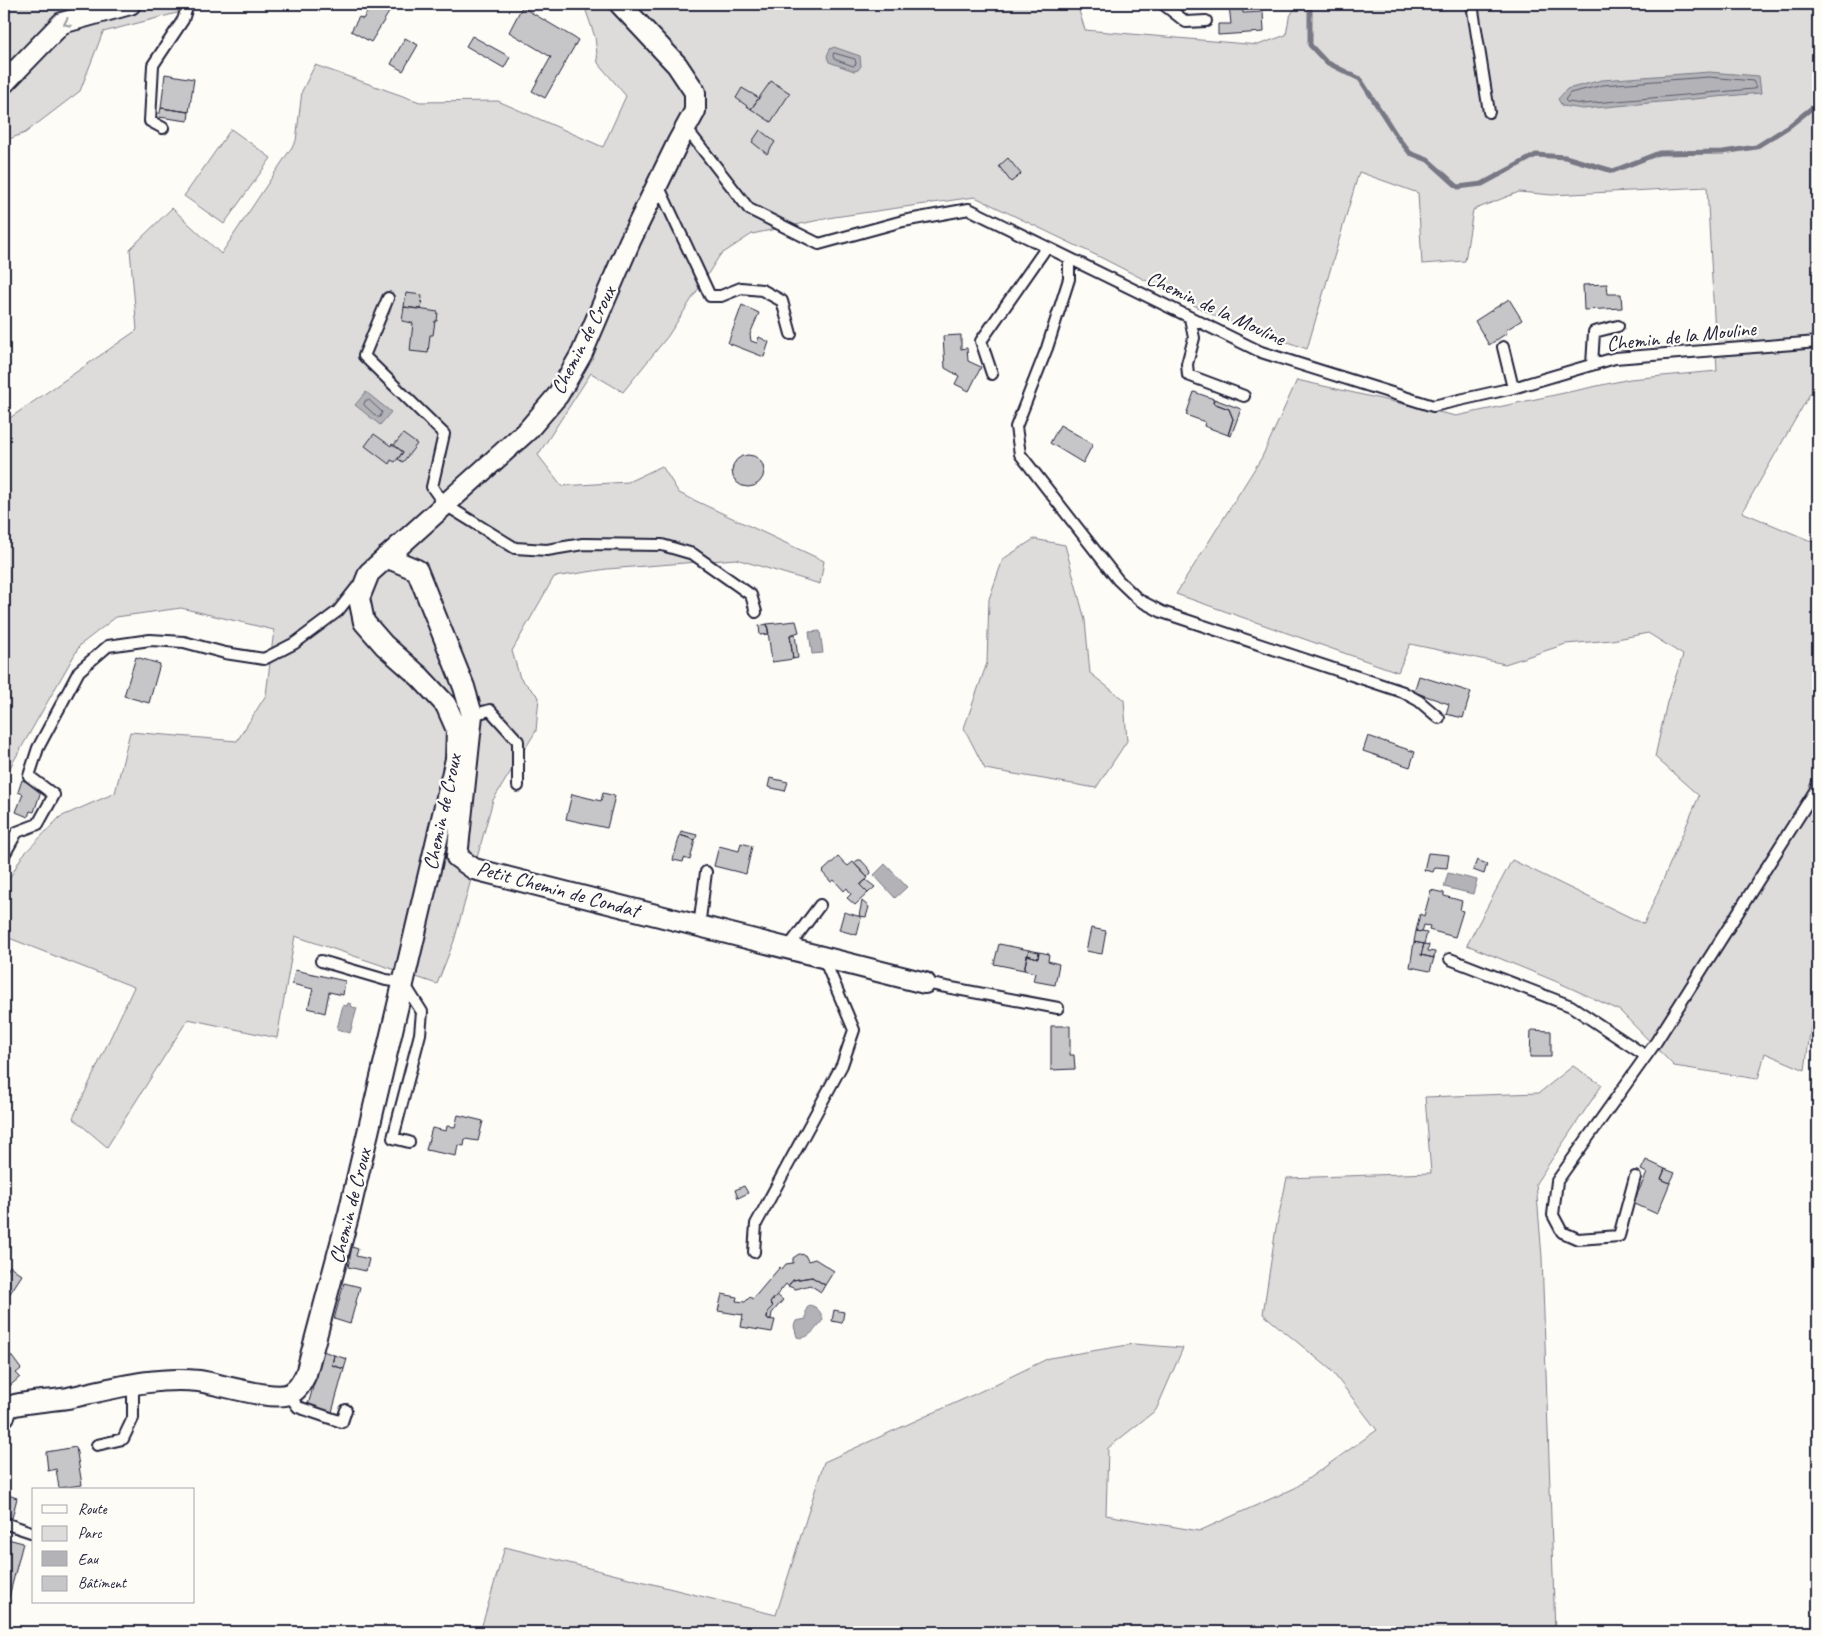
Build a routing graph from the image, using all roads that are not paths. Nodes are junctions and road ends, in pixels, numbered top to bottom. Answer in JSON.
{"nodes":[{"id":1,"x":130,"y":4,"type":"edge"},
{"id":2,"x":188,"y":4,"type":"edge"},
{"id":3,"x":620,"y":4,"type":"edge"},
{"id":4,"x":1163,"y":4,"type":"edge"},
{"id":5,"x":1472,"y":4,"type":"edge"},
{"id":6,"x":1206,"y":21,"type":"dead end"},
{"id":7,"x":4,"y":83,"type":"edge"},
{"id":8,"x":1489,"y":112,"type":"dead end"},
{"id":9,"x":162,"y":128,"type":"dead end"},
{"id":10,"x":686,"y":128,"type":"junction"},
{"id":11,"x":658,"y":185,"type":"junction"},
{"id":12,"x":1046,"y":248,"type":"junction"},
{"id":13,"x":1069,"y":259,"type":"junction"},
{"id":14,"x":388,"y":298,"type":"dead end"},
{"id":15,"x":1190,"y":318,"type":"junction"},
{"id":16,"x":1618,"y":326,"type":"dead end"},
{"id":17,"x":791,"y":334,"type":"dead end"},
{"id":18,"x":1818,"y":342,"type":"edge"},
{"id":19,"x":1504,"y":347,"type":"dead end"},
{"id":20,"x":1592,"y":364,"type":"junction"},
{"id":21,"x":992,"y":374,"type":"dead end"},
{"id":22,"x":1513,"y":388,"type":"junction"},
{"id":23,"x":1244,"y":396,"type":"dead end"},
{"id":24,"x":444,"y":504,"type":"junction"},
{"id":25,"x":386,"y":558,"type":"junction"},
{"id":26,"x":369,"y":573,"type":"junction"},
{"id":27,"x":756,"y":612,"type":"dead end"},
{"id":28,"x":472,"y":715,"type":"junction"},
{"id":29,"x":1439,"y":718,"type":"dead end"},
{"id":30,"x":1818,"y":782,"type":"edge"},
{"id":31,"x":518,"y":786,"type":"dead end"},
{"id":32,"x":4,"y":855,"type":"edge"},
{"id":33,"x":706,"y":872,"type":"dead end"},
{"id":34,"x":820,"y":905,"type":"dead end"},
{"id":35,"x":699,"y":927,"type":"junction"},
{"id":36,"x":787,"y":949,"type":"junction"},
{"id":37,"x":824,"y":959,"type":"junction"},
{"id":38,"x":1450,"y":959,"type":"dead end"},
{"id":39,"x":321,"y":961,"type":"dead end"},
{"id":40,"x":403,"y":982,"type":"junction"},
{"id":41,"x":926,"y":983,"type":"joint"},
{"id":42,"x":1058,"y":1008,"type":"dead end"},
{"id":43,"x":1646,"y":1056,"type":"junction"},
{"id":44,"x":409,"y":1142,"type":"dead end"},
{"id":45,"x":1635,"y":1177,"type":"dead end"},
{"id":46,"x":754,"y":1252,"type":"dead end"},
{"id":47,"x":133,"y":1385,"type":"junction"},
{"id":48,"x":289,"y":1395,"type":"junction"},
{"id":49,"x":7,"y":1406,"type":"edge"},
{"id":50,"x":346,"y":1410,"type":"dead end"},
{"id":51,"x":97,"y":1445,"type":"dead end"},
{"id":52,"x":4,"y":1523,"type":"edge"},
{"id":53,"x":32,"y":1532,"type":"edge"}],
"edges":[{"from":1,"to":7,"type":"street","one_way":true},
{"from":2,"to":9,"type":"lane"},
{"from":3,"to":10,"type":"street","name":"Chemin de Croux"},
{"from":4,"to":6,"type":"lane"},
{"from":5,"to":8,"type":"lane"},
{"from":10,"to":11,"type":"street","name":"Chemin de Croux"},
{"from":10,"to":12,"type":"lane","name":"Chemin de la Mouline"},
{"from":11,"to":17,"type":"lane"},
{"from":11,"to":24,"type":"street","name":"Chemin de Croux"},
{"from":12,"to":13,"type":"lane","name":"Chemin de la Mouline"},
{"from":12,"to":21,"type":"lane"},
{"from":13,"to":15,"type":"lane","name":"Chemin de la Mouline"},
{"from":13,"to":29,"type":"lane"},
{"from":14,"to":24,"type":"lane"},
{"from":15,"to":22,"type":"lane","name":"Chemin de la Mouline"},
{"from":15,"to":23,"type":"lane"},
{"from":16,"to":20,"type":"lane"},
{"from":18,"to":20,"type":"lane","name":"Chemin de la Mouline"},
{"from":19,"to":22,"type":"lane"},
{"from":20,"to":22,"type":"lane","name":"Chemin de la Mouline"},
{"from":24,"to":25,"type":"street","name":"Chemin de Croux"},
{"from":24,"to":27,"type":"lane"},
{"from":25,"to":26,"type":"street","name":"Chemin de Croux"},
{"from":25,"to":28,"type":"street","name":"Petit Chemin de Condat"},
{"from":26,"to":32,"type":"lane"},
{"from":26,"to":40,"type":"street","name":"Chemin de Croux"},
{"from":28,"to":31,"type":"lane"},
{"from":28,"to":35,"type":"street","name":"Petit Chemin de Condat"},
{"from":30,"to":43,"type":"lane"},
{"from":33,"to":35,"type":"lane"},
{"from":34,"to":36,"type":"lane"},
{"from":35,"to":36,"type":"street","name":"Petit Chemin de Condat"},
{"from":36,"to":37,"type":"street","name":"Petit Chemin de Condat"},
{"from":37,"to":41,"type":"street","name":"Petit Chemin de Condat"},
{"from":37,"to":46,"type":"lane"},
{"from":38,"to":43,"type":"lane"},
{"from":39,"to":40,"type":"lane"},
{"from":40,"to":44,"type":"lane"},
{"from":40,"to":48,"type":"street","name":"Chemin de Croux"},
{"from":41,"to":42,"type":"lane"},
{"from":43,"to":45,"type":"lane"},
{"from":47,"to":48,"type":"street"},
{"from":47,"to":49,"type":"street"},
{"from":47,"to":51,"type":"lane"},
{"from":48,"to":50,"type":"lane"},
{"from":52,"to":53,"type":"lane"}]}
